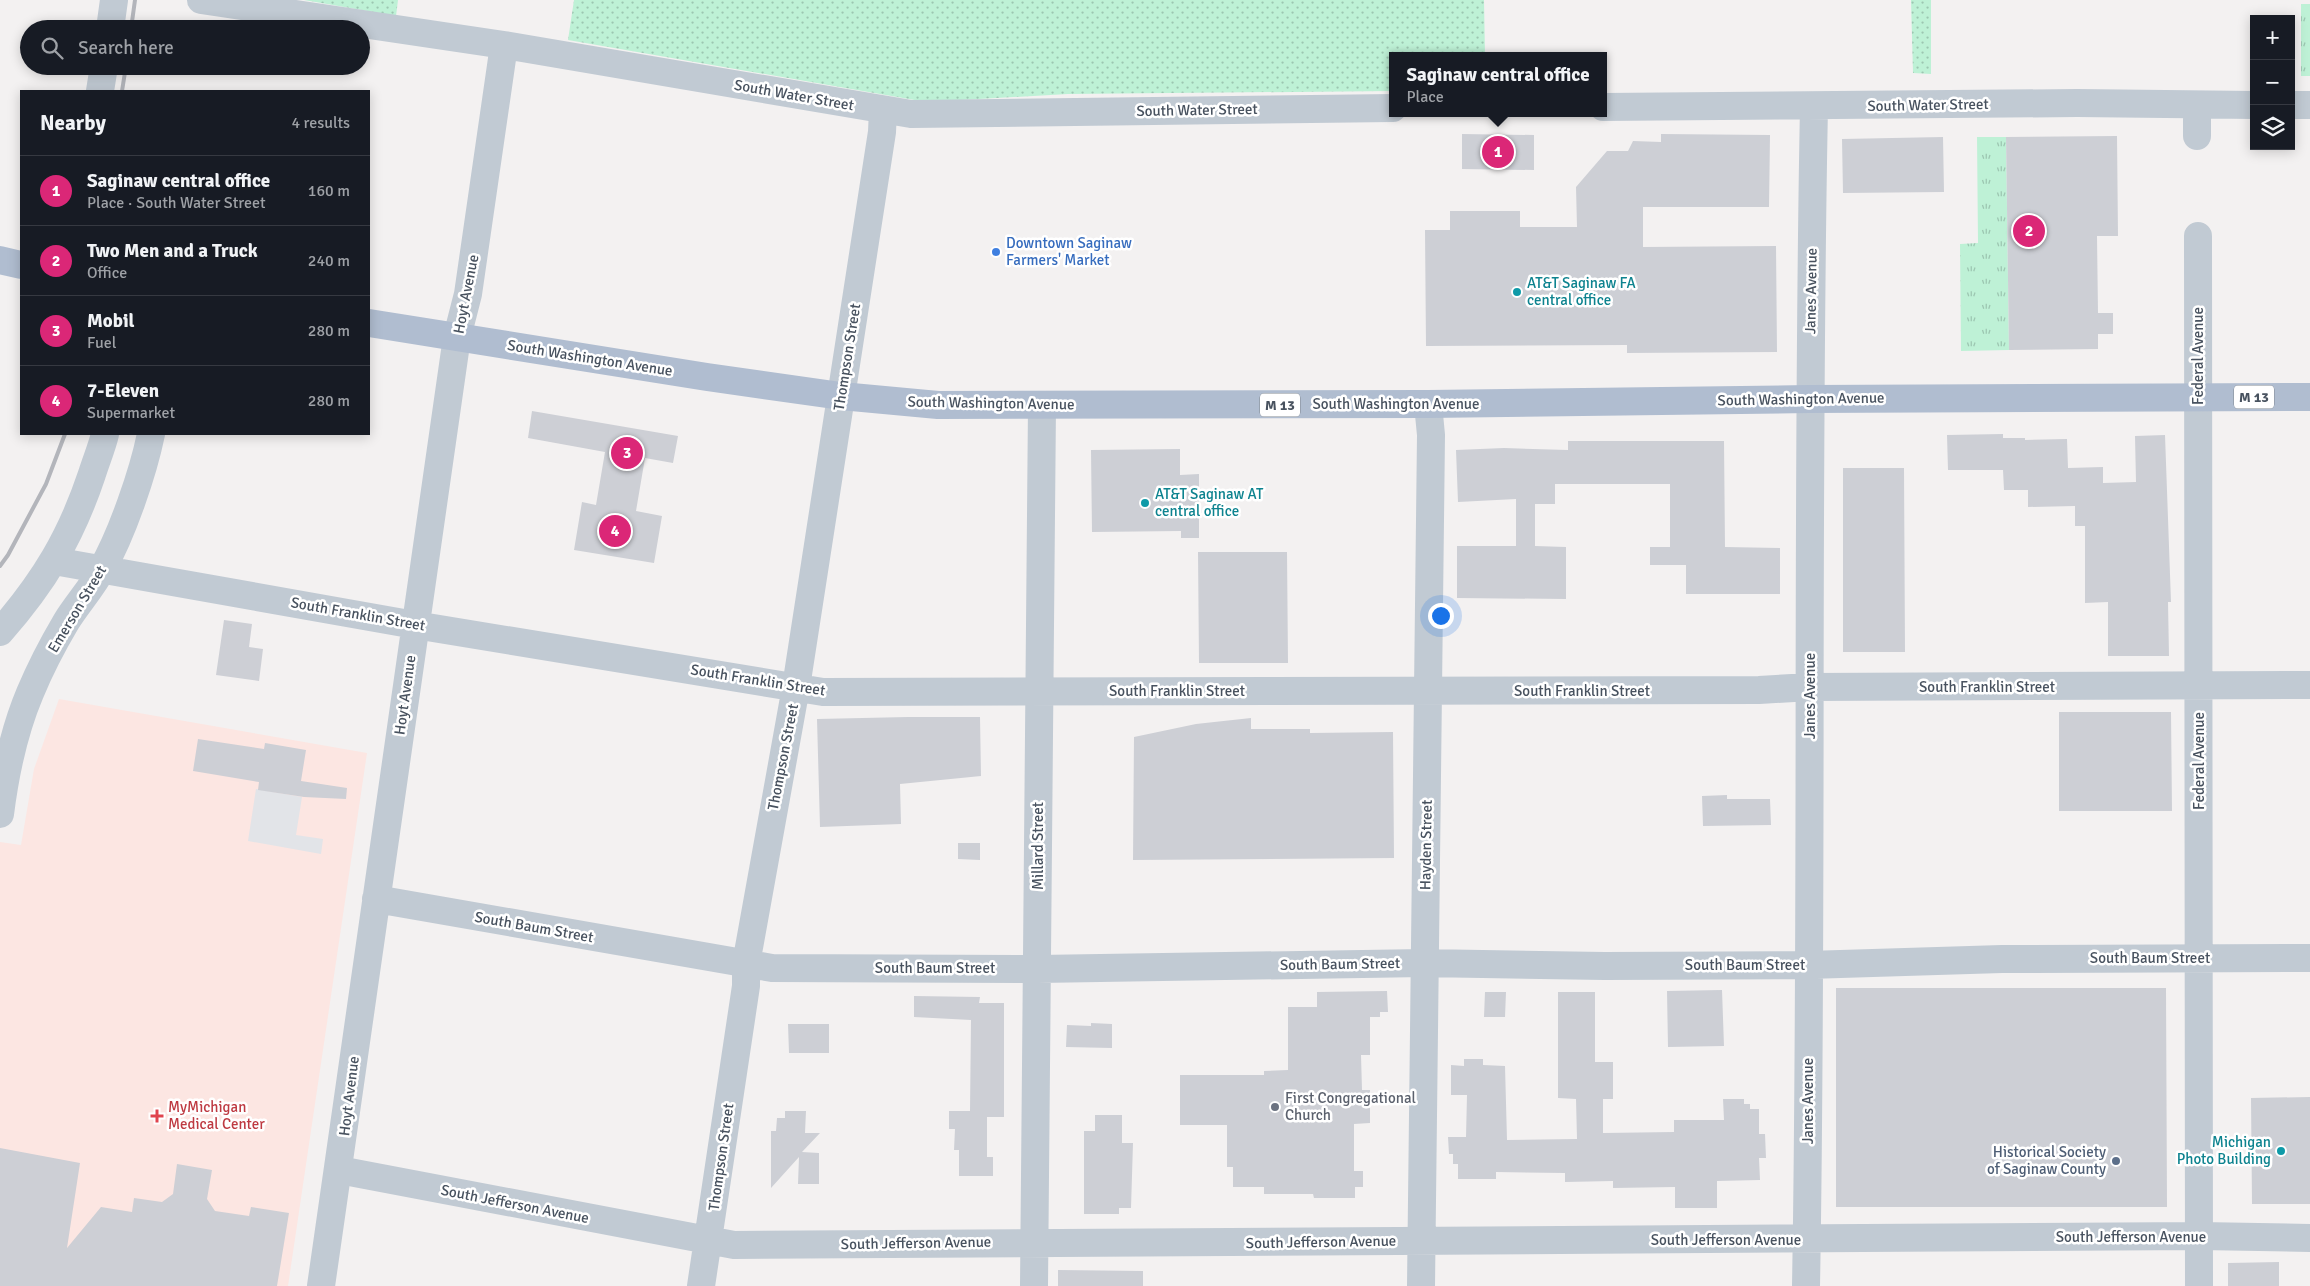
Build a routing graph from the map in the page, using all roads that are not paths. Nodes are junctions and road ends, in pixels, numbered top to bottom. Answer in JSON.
{"nodes":[{"id":1,"x":114,"y":0,"type":"edge"},
{"id":2,"x":200,"y":0,"type":"edge"},
{"id":3,"x":111,"y":20,"type":"edge"},
{"id":4,"x":335,"y":20,"type":"edge"},
{"id":5,"x":370,"y":25,"type":"edge"},
{"id":6,"x":504,"y":45,"type":"junction"},
{"id":7,"x":103,"y":75,"type":"edge"},
{"id":8,"x":100,"y":90,"type":"edge"},
{"id":9,"x":1814,"y":106,"type":"junction"},
{"id":10,"x":2197,"y":106,"type":"junction"},
{"id":11,"x":2250,"y":106,"type":"edge"},
{"id":12,"x":2295,"y":106,"type":"edge"},
{"id":13,"x":2310,"y":106,"type":"edge"},
{"id":14,"x":1607,"y":107,"type":"edge"},
{"id":15,"x":1389,"y":108,"type":"edge"},
{"id":16,"x":883,"y":110,"type":"junction"},
{"id":17,"x":2197,"y":136,"type":"dead end"},
{"id":18,"x":2198,"y":236,"type":"dead end"},
{"id":19,"x":0,"y":260,"type":"edge"},
{"id":20,"x":20,"y":265,"type":"edge"},
{"id":21,"x":370,"y":323,"type":"edge"},
{"id":22,"x":457,"y":337,"type":"junction"},
{"id":23,"x":841,"y":396,"type":"junction"},
{"id":24,"x":2310,"y":396,"type":"edge"},
{"id":25,"x":2198,"y":397,"type":"junction"},
{"id":26,"x":1810,"y":399,"type":"junction"},
{"id":27,"x":1428,"y":404,"type":"junction"},
{"id":28,"x":1042,"y":405,"type":"junction"},
{"id":29,"x":105,"y":435,"type":"edge"},
{"id":30,"x":151,"y":435,"type":"edge"},
{"id":31,"x":54,"y":561,"type":"junction"},
{"id":32,"x":102,"y":569,"type":"junction"},
{"id":33,"x":415,"y":625,"type":"junction"},
{"id":34,"x":0,"y":632,"type":"edge"},
{"id":35,"x":2310,"y":685,"type":"edge"},
{"id":36,"x":2199,"y":686,"type":"junction"},
{"id":37,"x":796,"y":688,"type":"junction"},
{"id":38,"x":1810,"y":688,"type":"junction"},
{"id":39,"x":1040,"y":691,"type":"junction"},
{"id":40,"x":1429,"y":691,"type":"junction"},
{"id":41,"x":0,"y":814,"type":"edge"},
{"id":42,"x":376,"y":898,"type":"junction"},
{"id":43,"x":2200,"y":958,"type":"junction"},
{"id":44,"x":2310,"y":958,"type":"edge"},
{"id":45,"x":1424,"y":963,"type":"junction"},
{"id":46,"x":746,"y":964,"type":"junction"},
{"id":47,"x":1808,"y":965,"type":"junction"},
{"id":48,"x":1038,"y":969,"type":"junction"},
{"id":49,"x":339,"y":1170,"type":"junction"},
{"id":50,"x":2200,"y":1236,"type":"junction"},
{"id":51,"x":2310,"y":1238,"type":"edge"},
{"id":52,"x":1807,"y":1239,"type":"junction"},
{"id":53,"x":1422,"y":1240,"type":"junction"},
{"id":54,"x":708,"y":1241,"type":"junction"},
{"id":55,"x":1035,"y":1243,"type":"junction"},
{"id":56,"x":321,"y":1286,"type":"edge"},
{"id":57,"x":701,"y":1286,"type":"edge"},
{"id":58,"x":1034,"y":1286,"type":"edge"},
{"id":59,"x":1420,"y":1286,"type":"edge"},
{"id":60,"x":1806,"y":1286,"type":"edge"},
{"id":61,"x":2199,"y":1286,"type":"edge"}],
"edges":[{"from":1,"to":3,"type":"street"},
{"from":2,"to":4,"type":"street","name":"South Water Street"},
{"from":5,"to":6,"type":"street","name":"South Water Street"},
{"from":6,"to":16,"type":"street","name":"South Water Street"},
{"from":6,"to":22,"type":"street","name":"Hoyt Avenue"},
{"from":7,"to":8,"type":"street"},
{"from":9,"to":10,"type":"street","name":"South Water Street"},
{"from":9,"to":14,"type":"street","name":"South Water Street"},
{"from":9,"to":26,"type":"street","name":"Janes Avenue"},
{"from":10,"to":11,"type":"street","name":"South Water Street"},
{"from":10,"to":17,"type":"street"},
{"from":12,"to":13,"type":"street"},
{"from":15,"to":16,"type":"street","name":"South Water Street"},
{"from":16,"to":23,"type":"street","name":"Thompson Street"},
{"from":18,"to":25,"type":"street","name":"Federal Avenue"},
{"from":19,"to":20,"type":"main road"},
{"from":21,"to":22,"type":"main road","name":"South Washington Avenue","number":"M 13"},
{"from":22,"to":23,"type":"main road","name":"South Washington Avenue","number":"M 13"},
{"from":22,"to":33,"type":"street","name":"Hoyt Avenue"},
{"from":23,"to":28,"type":"main road","name":"South Washington Avenue","number":"M 13"},
{"from":23,"to":37,"type":"street","name":"Thompson Street"},
{"from":24,"to":25,"type":"main road","name":"South Washington Avenue","number":"M 13"},
{"from":25,"to":26,"type":"main road","name":"South Washington Avenue","number":"M 13"},
{"from":25,"to":36,"type":"street","name":"Federal Avenue"},
{"from":26,"to":27,"type":"main road","name":"South Washington Avenue","number":"M 13"},
{"from":26,"to":38,"type":"street","name":"Janes Avenue"},
{"from":27,"to":28,"type":"main road","name":"South Washington Avenue","number":"M 13"},
{"from":27,"to":40,"type":"street","name":"Hayden Street"},
{"from":28,"to":39,"type":"street","name":"Millard Street"},
{"from":29,"to":31,"type":"street"},
{"from":30,"to":32,"type":"street","name":"Emerson Street"},
{"from":31,"to":32,"type":"street","name":"South Franklin Street"},
{"from":31,"to":34,"type":"street"},
{"from":32,"to":33,"type":"street","name":"South Franklin Street"},
{"from":32,"to":41,"type":"street","name":"Emerson Street"},
{"from":33,"to":37,"type":"street","name":"South Franklin Street"},
{"from":33,"to":42,"type":"street","name":"Hoyt Avenue"},
{"from":35,"to":36,"type":"street","name":"South Franklin Street"},
{"from":36,"to":38,"type":"street","name":"South Franklin Street"},
{"from":36,"to":43,"type":"street","name":"Federal Avenue"},
{"from":37,"to":39,"type":"street","name":"South Franklin Street"},
{"from":37,"to":46,"type":"street","name":"Thompson Street"},
{"from":38,"to":40,"type":"street","name":"South Franklin Street"},
{"from":38,"to":47,"type":"street","name":"Janes Avenue"},
{"from":39,"to":40,"type":"street","name":"South Franklin Street"},
{"from":39,"to":48,"type":"street","name":"Millard Street"},
{"from":40,"to":45,"type":"street","name":"Hayden Street"},
{"from":42,"to":46,"type":"street","name":"South Baum Street"},
{"from":42,"to":49,"type":"street","name":"Hoyt Avenue"},
{"from":43,"to":44,"type":"street","name":"South Baum Street"},
{"from":43,"to":47,"type":"street","name":"South Baum Street"},
{"from":43,"to":50,"type":"street","name":"Federal Avenue"},
{"from":45,"to":47,"type":"street","name":"South Baum Street"},
{"from":45,"to":48,"type":"street","name":"South Baum Street"},
{"from":45,"to":53,"type":"street","name":"Hayden Street"},
{"from":46,"to":48,"type":"street","name":"South Baum Street"},
{"from":46,"to":54,"type":"street","name":"Thompson Street"},
{"from":47,"to":52,"type":"street","name":"Janes Avenue"},
{"from":48,"to":55,"type":"street","name":"Millard Street"},
{"from":49,"to":54,"type":"street","name":"South Jefferson Avenue"},
{"from":49,"to":56,"type":"street","name":"Hoyt Avenue"},
{"from":50,"to":51,"type":"street","name":"South Jefferson Avenue"},
{"from":50,"to":52,"type":"street","name":"South Jefferson Avenue"},
{"from":50,"to":61,"type":"street","name":"Federal Avenue"},
{"from":52,"to":53,"type":"street","name":"South Jefferson Avenue"},
{"from":52,"to":60,"type":"street","name":"Janes Avenue"},
{"from":53,"to":55,"type":"street","name":"South Jefferson Avenue"},
{"from":53,"to":59,"type":"street","name":"Hayden Street"},
{"from":54,"to":55,"type":"street","name":"South Jefferson Avenue"},
{"from":54,"to":57,"type":"street","name":"Thompson Street"},
{"from":55,"to":58,"type":"street","name":"Millard Street"}]}
